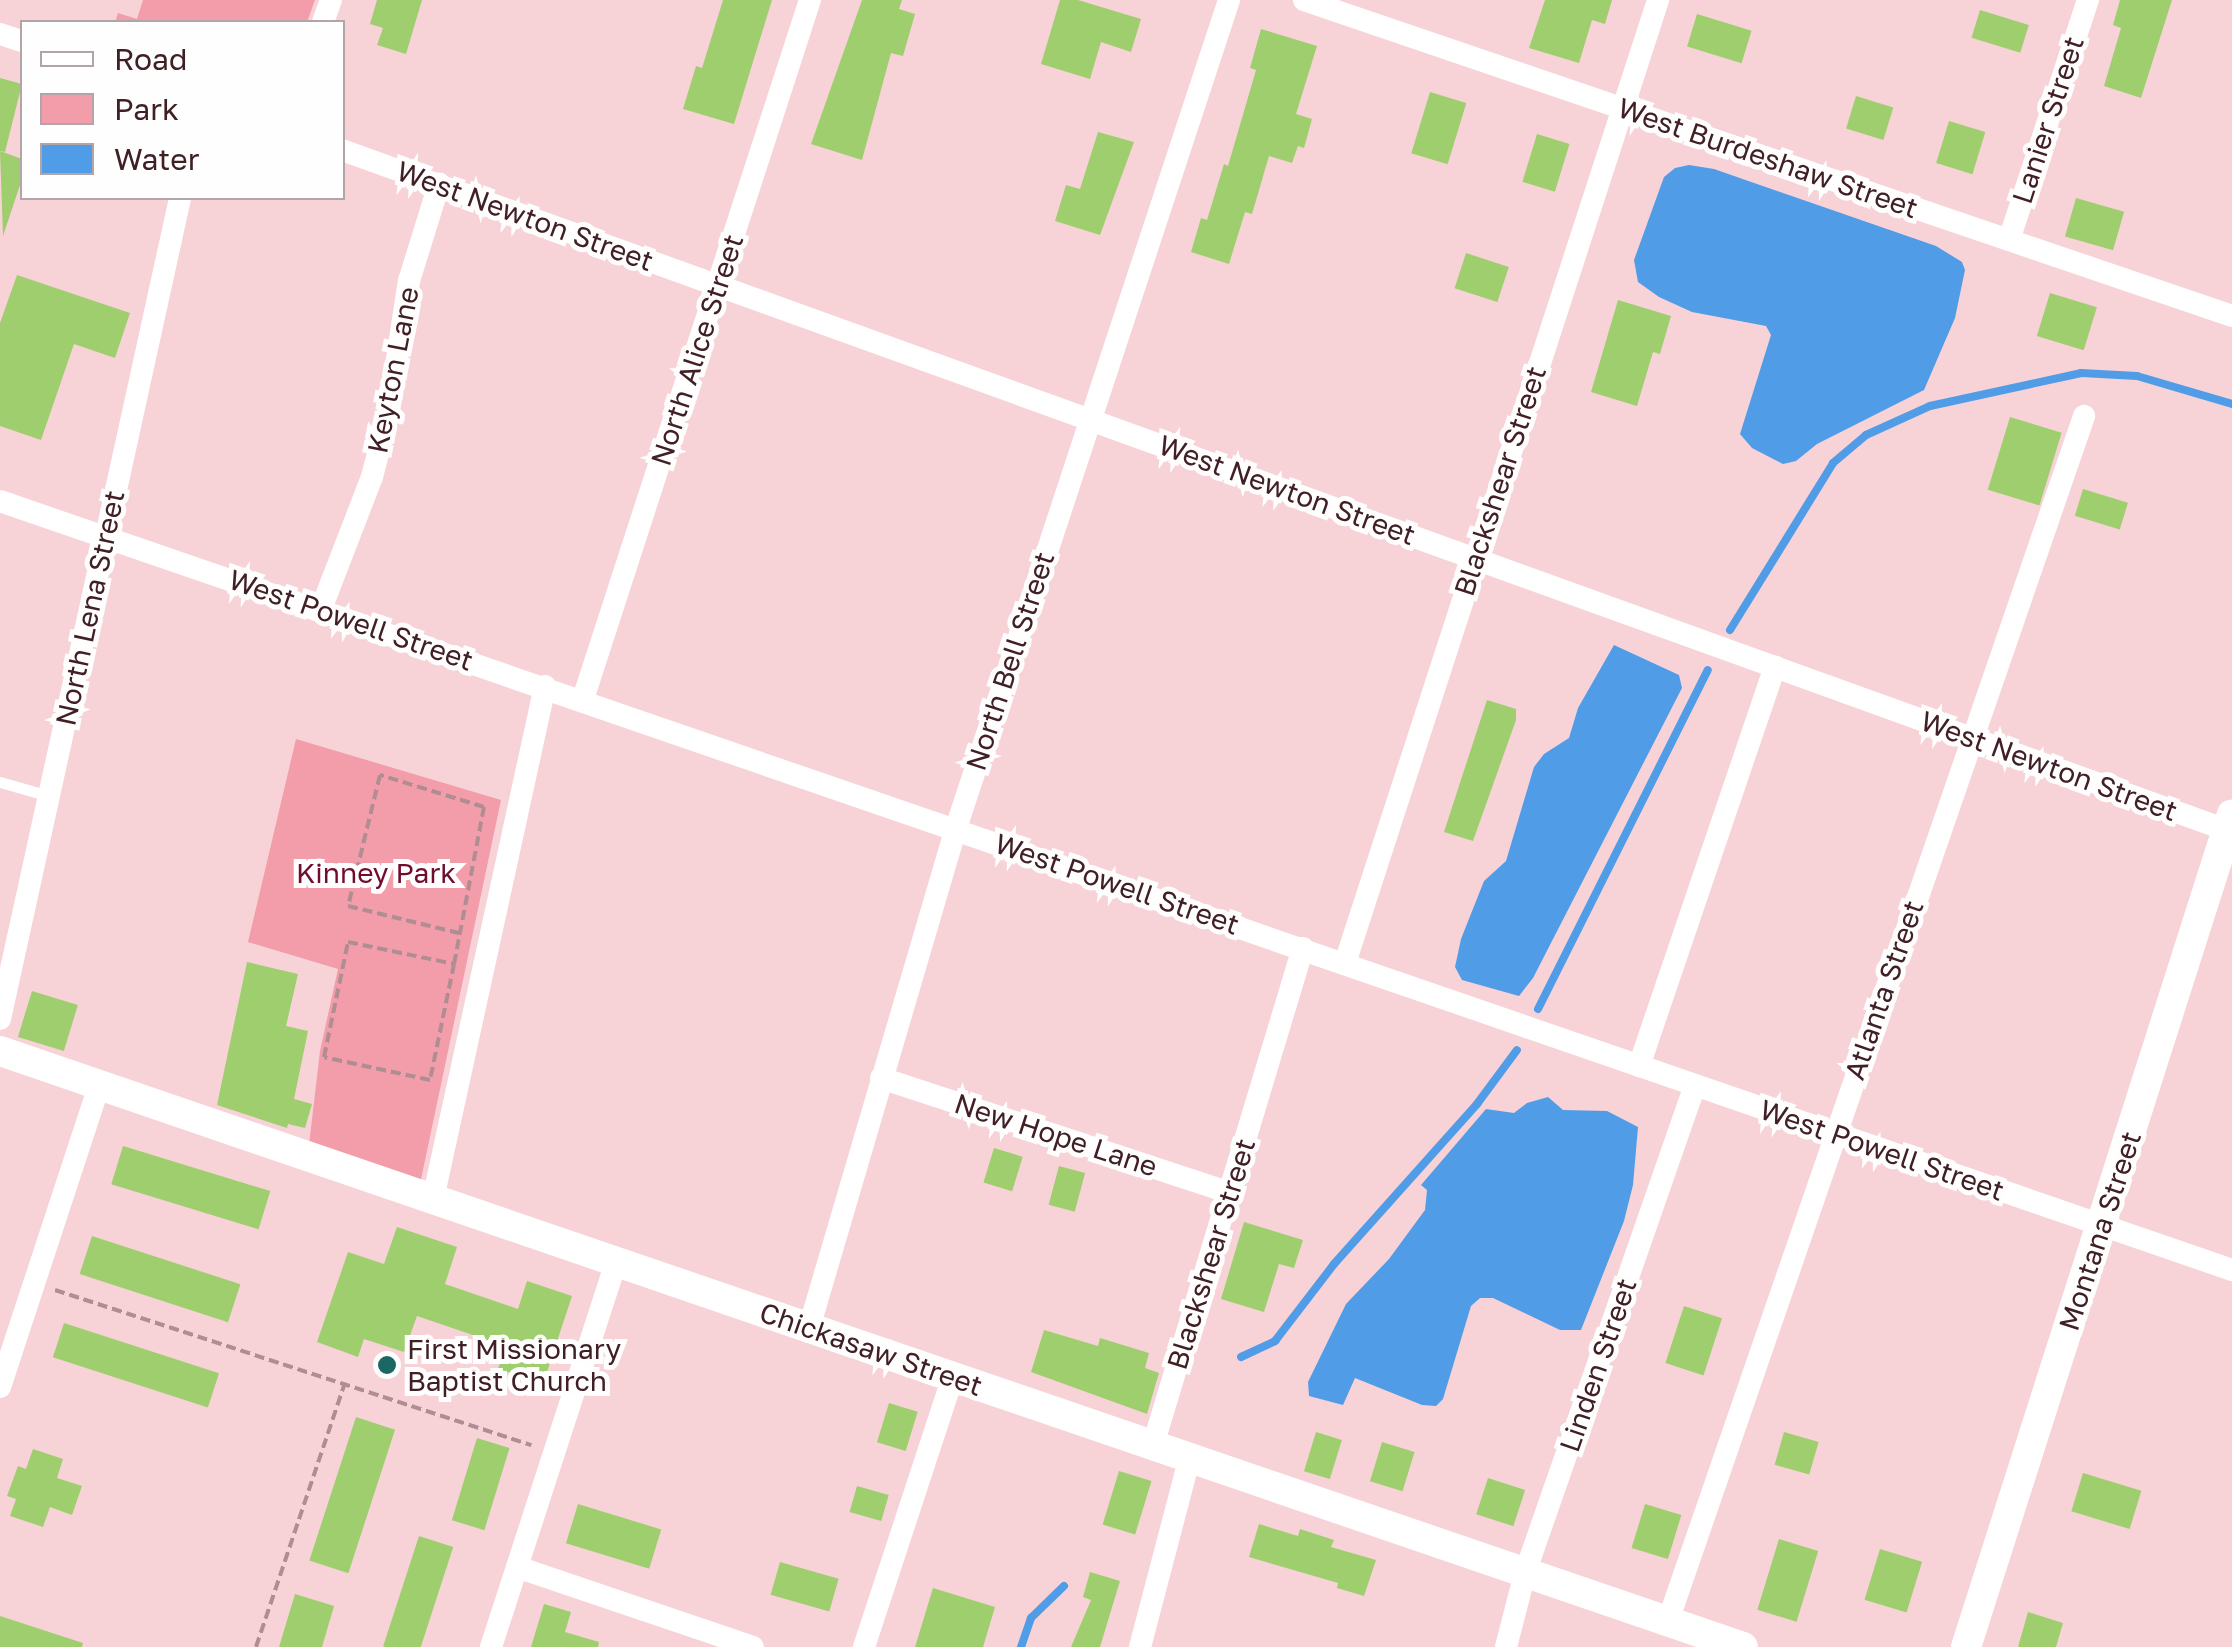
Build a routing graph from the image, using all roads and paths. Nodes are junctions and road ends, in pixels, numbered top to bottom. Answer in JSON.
{"nodes":[{"id":1,"x":810,"y":0,"type":"edge"},
{"id":2,"x":1229,"y":0,"type":"edge"},
{"id":3,"x":1304,"y":0,"type":"edge"},
{"id":4,"x":1658,"y":0,"type":"edge"},
{"id":5,"x":2088,"y":0,"type":"edge"},
{"id":6,"x":1622,"y":108,"type":"junction"},
{"id":7,"x":345,"y":151,"type":"edge"},
{"id":8,"x":440,"y":184,"type":"junction"},
{"id":9,"x":180,"y":200,"type":"edge"},
{"id":10,"x":2008,"y":240,"type":"junction"},
{"id":11,"x":718,"y":286,"type":"junction"},
{"id":12,"x":2232,"y":316,"type":"edge"},
{"id":13,"x":2084,"y":416,"type":"dead end"},
{"id":14,"x":1089,"y":418,"type":"junction"},
{"id":15,"x":0,"y":500,"type":"edge"},
{"id":16,"x":106,"y":536,"type":"junction"},
{"id":17,"x":1474,"y":558,"type":"junction"},
{"id":18,"x":320,"y":609,"type":"junction"},
{"id":19,"x":1775,"y":667,"type":"junction"},
{"id":20,"x":545,"y":686,"type":"junction"},
{"id":21,"x":583,"y":699,"type":"junction"},
{"id":22,"x":1971,"y":737,"type":"junction"},
{"id":23,"x":0,"y":782,"type":"edge"},
{"id":24,"x":49,"y":796,"type":"junction"},
{"id":25,"x":2230,"y":826,"type":"edge"},
{"id":26,"x":956,"y":828,"type":"junction"},
{"id":27,"x":459,"y":933,"type":"junction"},
{"id":28,"x":1303,"y":948,"type":"junction"},
{"id":29,"x":1345,"y":963,"type":"junction"},
{"id":30,"x":454,"y":964,"type":"junction"},
{"id":31,"x":0,"y":1019,"type":"edge"},
{"id":32,"x":0,"y":1051,"type":"edge"},
{"id":33,"x":1640,"y":1066,"type":"junction"},
{"id":34,"x":881,"y":1078,"type":"junction"},
{"id":35,"x":100,"y":1086,"type":"junction"},
{"id":36,"x":1695,"y":1086,"type":"junction"},
{"id":37,"x":1835,"y":1134,"type":"junction"},
{"id":38,"x":1230,"y":1193,"type":"junction"},
{"id":39,"x":433,"y":1200,"type":"junction"},
{"id":40,"x":2103,"y":1226,"type":"junction"},
{"id":41,"x":616,"y":1262,"type":"junction"},
{"id":42,"x":2232,"y":1270,"type":"edge"},
{"id":43,"x":34,"y":1283,"type":"junction"},
{"id":44,"x":809,"y":1328,"type":"junction"},
{"id":45,"x":953,"y":1377,"type":"junction"},
{"id":46,"x":344,"y":1383,"type":"junction"},
{"id":47,"x":0,"y":1387,"type":"edge"},
{"id":48,"x":1153,"y":1445,"type":"junction"},
{"id":49,"x":554,"y":1453,"type":"junction"},
{"id":50,"x":1190,"y":1457,"type":"junction"},
{"id":51,"x":517,"y":1566,"type":"junction"},
{"id":52,"x":1526,"y":1574,"type":"junction"},
{"id":53,"x":1668,"y":1622,"type":"junction"},
{"id":54,"x":256,"y":1647,"type":"edge"},
{"id":55,"x":491,"y":1647,"type":"edge"},
{"id":56,"x":753,"y":1647,"type":"edge"},
{"id":57,"x":864,"y":1647,"type":"edge"},
{"id":58,"x":1140,"y":1647,"type":"edge"},
{"id":59,"x":1506,"y":1647,"type":"edge"},
{"id":60,"x":1743,"y":1647,"type":"edge"},
{"id":61,"x":1966,"y":1647,"type":"edge"}],
"edges":[{"from":1,"to":11,"type":"street","name":"North Alice Street"},
{"from":2,"to":14,"type":"street","name":"North Bell Street"},
{"from":3,"to":6,"type":"street","name":"West Burdeshaw Street"},
{"from":4,"to":6,"type":"street","name":"Blackshear Street"},
{"from":5,"to":10,"type":"street","name":"Lanier Street"},
{"from":6,"to":10,"type":"street","name":"West Burdeshaw Street"},
{"from":6,"to":17,"type":"street","name":"Blackshear Street"},
{"from":7,"to":8,"type":"street","name":"West Newton Street"},
{"from":8,"to":11,"type":"street","name":"West Newton Street"},
{"from":8,"to":18,"type":"street","name":"Keyton Lane"},
{"from":9,"to":16,"type":"street","name":"North Lena Street"},
{"from":10,"to":12,"type":"street","name":"West Burdeshaw Street"},
{"from":11,"to":14,"type":"street","name":"West Newton Street"},
{"from":11,"to":21,"type":"street","name":"North Alice Street"},
{"from":13,"to":22,"type":"street","name":"Atlanta Street"},
{"from":14,"to":17,"type":"street","name":"West Newton Street"},
{"from":14,"to":26,"type":"street","name":"North Bell Street"},
{"from":15,"to":16,"type":"street","name":"West Powell Street"},
{"from":16,"to":18,"type":"street","name":"West Powell Street"},
{"from":16,"to":24,"type":"street","name":"North Lena Street"},
{"from":17,"to":19,"type":"street","name":"West Newton Street"},
{"from":17,"to":29,"type":"street","name":"Blackshear Street"},
{"from":18,"to":20,"type":"street","name":"West Powell Street"},
{"from":19,"to":22,"type":"street","name":"West Newton Street"},
{"from":19,"to":33,"type":"street"},
{"from":20,"to":21,"type":"street","name":"West Powell Street"},
{"from":20,"to":39,"type":"street"},
{"from":21,"to":26,"type":"street","name":"West Powell Street"},
{"from":22,"to":25,"type":"street","name":"West Newton Street"},
{"from":22,"to":37,"type":"street","name":"Atlanta Street"},
{"from":23,"to":24,"type":"lane"},
{"from":24,"to":31,"type":"street","name":"North Lena Street"},
{"from":25,"to":40,"type":"street","name":"Montana Street"},
{"from":26,"to":28,"type":"street","name":"West Powell Street"},
{"from":26,"to":34,"type":"street","name":"North Bell Street"},
{"from":27,"to":27,"type":"path"},
{"from":27,"to":30,"type":"path"},
{"from":28,"to":29,"type":"street","name":"West Powell Street"},
{"from":28,"to":38,"type":"street","name":"Blackshear Street"},
{"from":29,"to":33,"type":"street","name":"West Powell Street"},
{"from":30,"to":30,"type":"path"},
{"from":32,"to":35,"type":"street","name":"Chickasaw Street"},
{"from":33,"to":36,"type":"street","name":"West Powell Street"},
{"from":34,"to":38,"type":"street","name":"New Hope Lane"},
{"from":34,"to":44,"type":"street","name":"North Bell Street"},
{"from":35,"to":39,"type":"street","name":"Chickasaw Street"},
{"from":35,"to":43,"type":"street"},
{"from":36,"to":37,"type":"street","name":"West Powell Street"},
{"from":36,"to":52,"type":"street","name":"Linden Street"},
{"from":37,"to":40,"type":"street","name":"West Powell Street"},
{"from":37,"to":53,"type":"street","name":"Atlanta Street"},
{"from":38,"to":48,"type":"street","name":"Blackshear Street"},
{"from":39,"to":41,"type":"street","name":"Chickasaw Street"},
{"from":40,"to":42,"type":"street","name":"West Powell Street"},
{"from":40,"to":61,"type":"street","name":"Montana Street"},
{"from":41,"to":44,"type":"street","name":"Chickasaw Street"},
{"from":41,"to":49,"type":"street"},
{"from":43,"to":46,"type":"path"},
{"from":43,"to":47,"type":"street"},
{"from":44,"to":45,"type":"street","name":"Chickasaw Street"},
{"from":45,"to":48,"type":"street","name":"Chickasaw Street"},
{"from":45,"to":57,"type":"street"},
{"from":46,"to":49,"type":"path"},
{"from":46,"to":54,"type":"path"},
{"from":48,"to":50,"type":"street","name":"Chickasaw Street"},
{"from":49,"to":51,"type":"street"},
{"from":50,"to":52,"type":"street","name":"Chickasaw Street"},
{"from":50,"to":58,"type":"street"},
{"from":51,"to":55,"type":"street"},
{"from":51,"to":56,"type":"street"},
{"from":52,"to":53,"type":"street","name":"Chickasaw Street"},
{"from":52,"to":59,"type":"street","name":"Linden Street"},
{"from":53,"to":60,"type":"street","name":"Chickasaw Street"}]}
